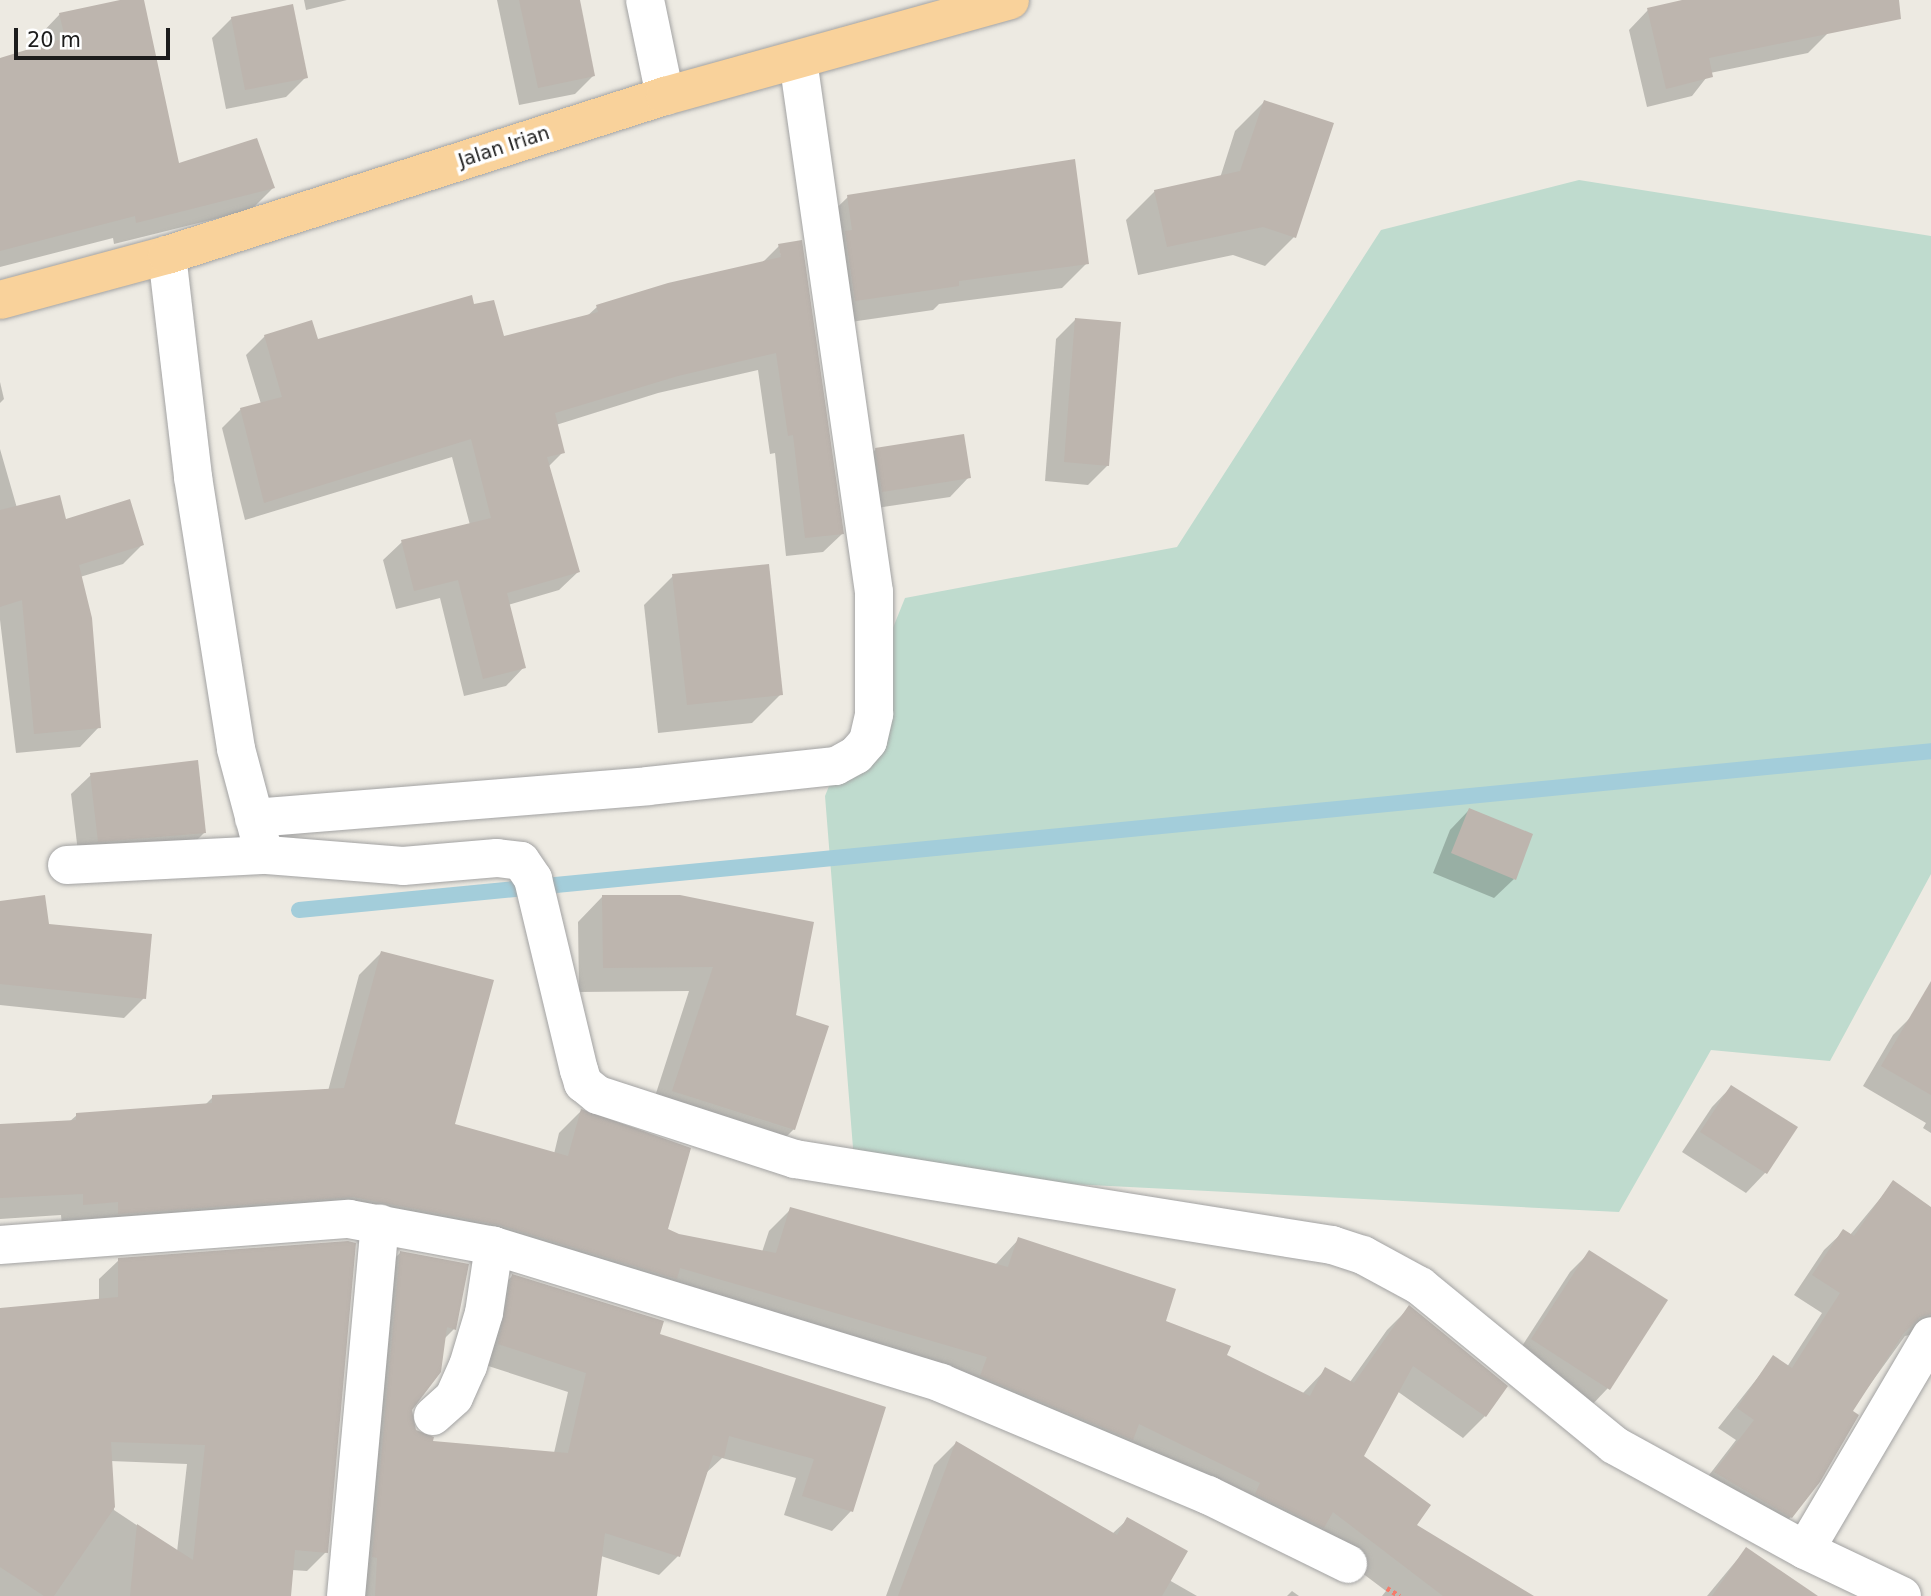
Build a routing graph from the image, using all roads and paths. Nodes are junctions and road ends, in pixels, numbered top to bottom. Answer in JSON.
{"nodes":[{"id":1,"x":646,"y":0,"type":"edge"},
{"id":2,"x":1010,"y":0,"type":"edge"},
{"id":3,"x":798,"y":60,"type":"junction"},
{"id":4,"x":665,"y":96,"type":"junction"},
{"id":5,"x":167,"y":254,"type":"junction"},
{"id":6,"x":0,"y":300,"type":"edge"},
{"id":7,"x":254,"y":818,"type":"junction"},
{"id":8,"x":267,"y":855,"type":"junction"},
{"id":9,"x":67,"y":865,"type":"dead end"},
{"id":10,"x":380,"y":1224,"type":"junction"},
{"id":11,"x":0,"y":1245,"type":"edge"},
{"id":12,"x":494,"y":1246,"type":"junction"},
{"id":13,"x":1931,"y":1336,"type":"edge"},
{"id":14,"x":433,"y":1416,"type":"dead end"},
{"id":15,"x":1805,"y":1550,"type":"junction"},
{"id":16,"x":1348,"y":1564,"type":"dead end"},
{"id":17,"x":346,"y":1596,"type":"edge"},
{"id":18,"x":1902,"y":1596,"type":"edge"}],
"edges":[{"from":1,"to":4,"type":"street"},
{"from":2,"to":3,"type":"main road","name":"Jalan Irian"},
{"from":3,"to":4,"type":"main road","name":"Jalan Irian"},
{"from":3,"to":7,"type":"street"},
{"from":4,"to":5,"type":"main road","name":"Jalan Irian"},
{"from":5,"to":6,"type":"main road","name":"Jalan Irian"},
{"from":5,"to":7,"type":"street"},
{"from":7,"to":8,"type":"street"},
{"from":8,"to":9,"type":"street"},
{"from":8,"to":15,"type":"street"},
{"from":10,"to":11,"type":"street"},
{"from":10,"to":12,"type":"street"},
{"from":10,"to":17,"type":"street"},
{"from":12,"to":14,"type":"street"},
{"from":12,"to":16,"type":"street"},
{"from":13,"to":15,"type":"street"},
{"from":15,"to":18,"type":"street"}]}
